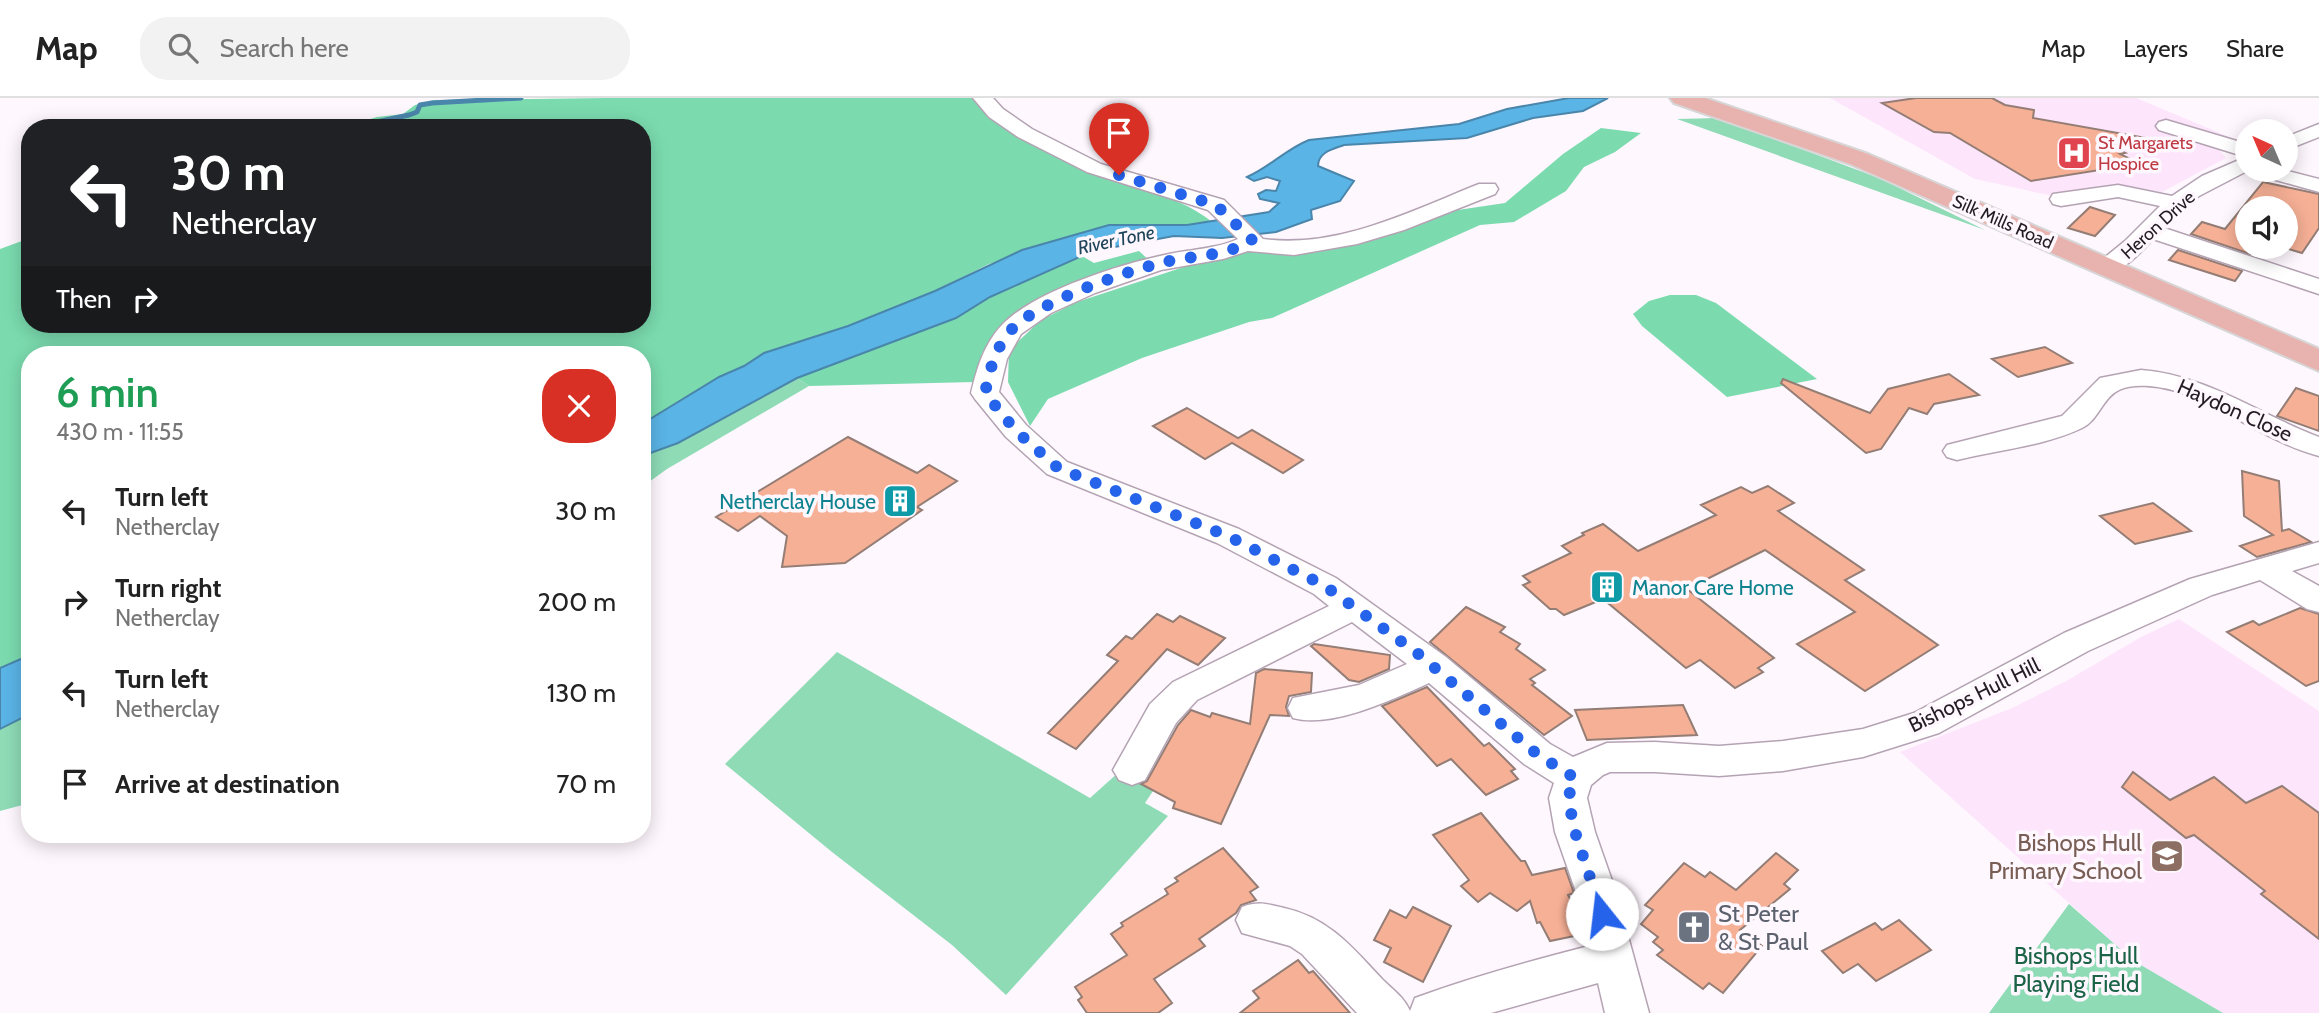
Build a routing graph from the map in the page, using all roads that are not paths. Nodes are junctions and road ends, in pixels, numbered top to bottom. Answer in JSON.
{"nodes":[{"id":1,"x":984,"y":98,"type":"edge"},
{"id":2,"x":1682,"y":98,"type":"edge"},
{"id":3,"x":2166,"y":125,"type":"dead end"},
{"id":4,"x":2319,"y":130,"type":"edge"},
{"id":5,"x":2298,"y":139,"type":"edge"},
{"id":6,"x":2235,"y":156,"type":"edge"},
{"id":7,"x":2235,"y":168,"type":"edge"},
{"id":8,"x":2298,"y":179,"type":"edge"},
{"id":9,"x":2319,"y":186,"type":"edge"},
{"id":10,"x":1487,"y":189,"type":"dead end"},
{"id":11,"x":2061,"y":199,"type":"dead end"},
{"id":12,"x":2176,"y":203,"type":"junction"},
{"id":13,"x":2150,"y":231,"type":"junction"},
{"id":14,"x":1249,"y":240,"type":"junction"},
{"id":15,"x":2105,"y":267,"type":"junction"},
{"id":16,"x":2319,"y":287,"type":"edge"},
{"id":17,"x":2319,"y":361,"type":"edge"},
{"id":18,"x":1978,"y":421,"type":"dead end"},
{"id":19,"x":2002,"y":439,"type":"junction"},
{"id":20,"x":2319,"y":447,"type":"edge"},
{"id":21,"x":1957,"y":451,"type":"dead end"},
{"id":22,"x":2319,"y":552,"type":"edge"},
{"id":23,"x":2265,"y":569,"type":"junction"},
{"id":24,"x":2319,"y":601,"type":"edge"},
{"id":25,"x":1355,"y":607,"type":"junction"},
{"id":26,"x":1434,"y":666,"type":"junction"},
{"id":27,"x":1306,"y":708,"type":"dead end"},
{"id":28,"x":1132,"y":770,"type":"dead end"},
{"id":29,"x":1575,"y":778,"type":"junction"},
{"id":30,"x":1257,"y":920,"type":"dead end"},
{"id":31,"x":1614,"y":959,"type":"junction"},
{"id":32,"x":1389,"y":1013,"type":"edge"},
{"id":33,"x":1431,"y":1013,"type":"edge"},
{"id":34,"x":1627,"y":1013,"type":"edge"}],
"edges":[{"from":1,"to":14,"type":"street"},
{"from":2,"to":15,"type":"main road","name":"Silk Mills Road"},
{"from":3,"to":6,"type":"street"},
{"from":4,"to":5,"type":"street"},
{"from":7,"to":12,"type":"street","name":"Heron Drive"},
{"from":8,"to":9,"type":"street"},
{"from":10,"to":14,"type":"street"},
{"from":11,"to":12,"type":"street"},
{"from":12,"to":13,"type":"street","name":"Heron Drive"},
{"from":13,"to":15,"type":"street","name":"Heron Drive"},
{"from":13,"to":16,"type":"street"},
{"from":14,"to":25,"type":"street"},
{"from":15,"to":17,"type":"main road","name":"Silk Mills Road"},
{"from":18,"to":19,"type":"street"},
{"from":19,"to":20,"type":"street","name":"Haydon Close"},
{"from":19,"to":21,"type":"street","name":"Haydon Close"},
{"from":22,"to":23,"type":"street","name":"Bishops Hull Hill"},
{"from":23,"to":24,"type":"street"},
{"from":23,"to":29,"type":"street","name":"Bishops Hull Hill"},
{"from":25,"to":26,"type":"street"},
{"from":25,"to":28,"type":"street"},
{"from":26,"to":27,"type":"street"},
{"from":26,"to":29,"type":"street"},
{"from":29,"to":31,"type":"street"},
{"from":30,"to":32,"type":"street"},
{"from":31,"to":33,"type":"street"},
{"from":31,"to":34,"type":"street"}]}
